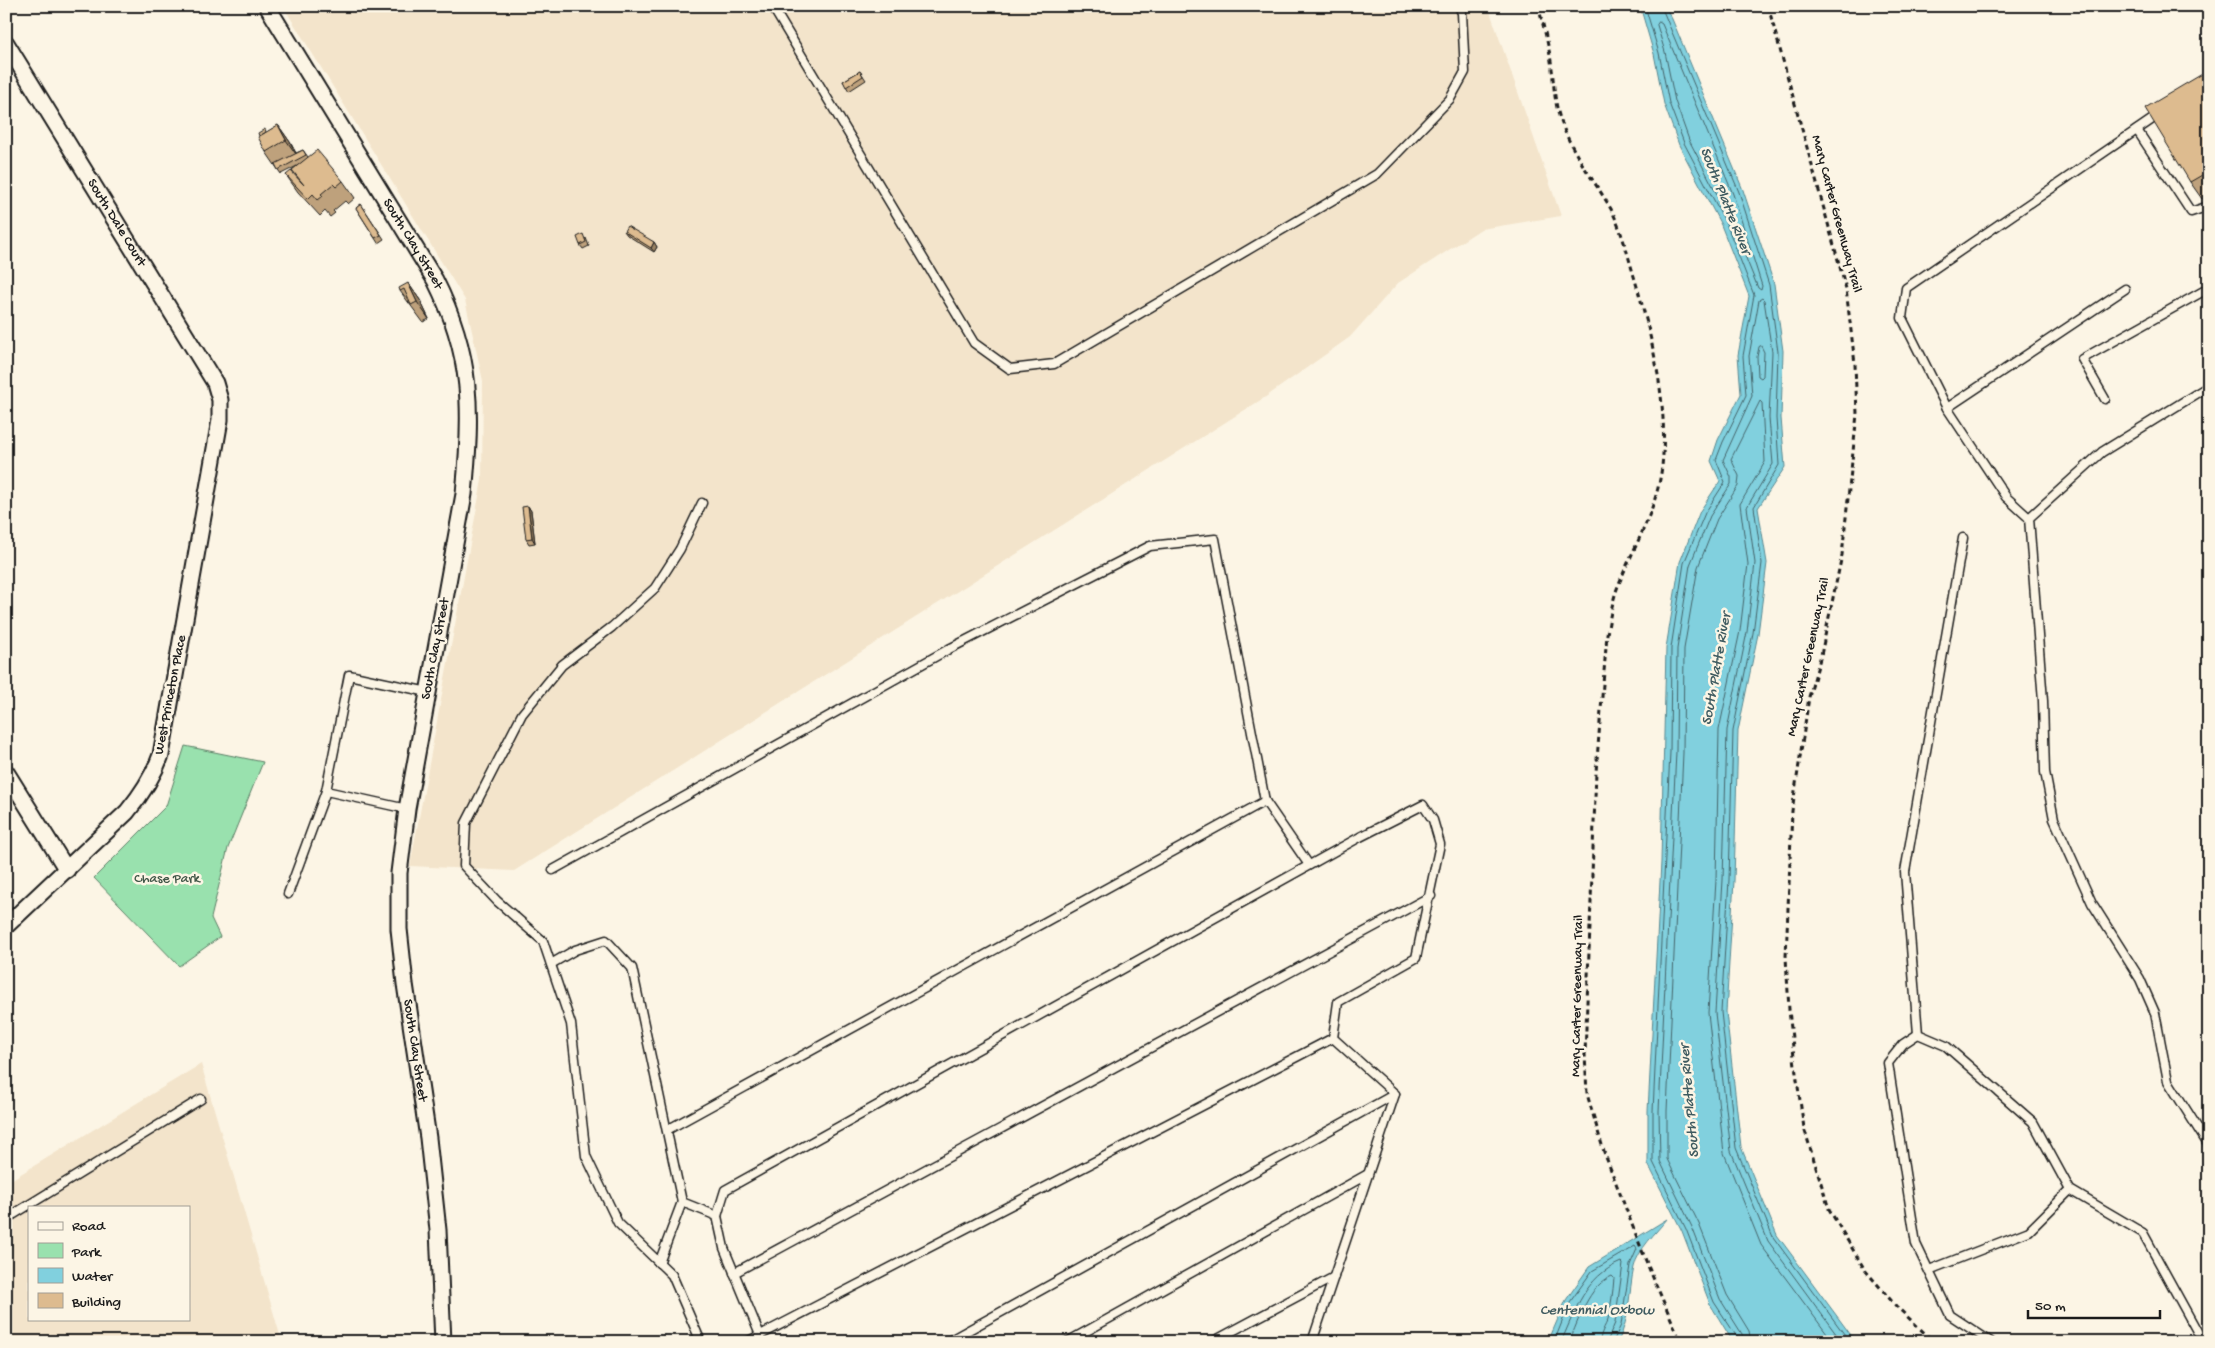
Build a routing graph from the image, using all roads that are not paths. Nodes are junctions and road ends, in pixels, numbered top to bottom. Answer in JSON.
{"nodes":[{"id":1,"x":267,"y":6,"type":"edge"},
{"id":2,"x":772,"y":6,"type":"edge"},
{"id":3,"x":1459,"y":6,"type":"edge"},
{"id":4,"x":6,"y":43,"type":"edge"},
{"id":5,"x":2170,"y":108,"type":"edge"},
{"id":6,"x":2137,"y":130,"type":"junction"},
{"id":7,"x":2209,"y":206,"type":"edge"},
{"id":8,"x":2126,"y":288,"type":"dead end"},
{"id":9,"x":2209,"y":288,"type":"edge"},
{"id":10,"x":2209,"y":386,"type":"edge"},
{"id":11,"x":2104,"y":399,"type":"dead end"},
{"id":12,"x":220,"y":406,"type":"joint"},
{"id":13,"x":1947,"y":408,"type":"junction"},
{"id":14,"x":702,"y":502,"type":"dead end"},
{"id":15,"x":2029,"y":518,"type":"junction"},
{"id":16,"x":1964,"y":538,"type":"dead end"},
{"id":17,"x":428,"y":692,"type":"junction"},
{"id":18,"x":6,"y":772,"type":"edge"},
{"id":19,"x":326,"y":791,"type":"junction"},
{"id":20,"x":1265,"y":800,"type":"junction"},
{"id":21,"x":407,"y":809,"type":"junction"},
{"id":22,"x":1309,"y":865,"type":"junction"},
{"id":23,"x":67,"y":870,"type":"junction"},
{"id":24,"x":553,"y":870,"type":"dead end"},
{"id":25,"x":288,"y":894,"type":"dead end"},
{"id":26,"x":1430,"y":896,"type":"junction"},
{"id":27,"x":6,"y":926,"type":"edge"},
{"id":28,"x":551,"y":964,"type":"junction"},
{"id":29,"x":1918,"y":1034,"type":"junction"},
{"id":30,"x":1333,"y":1038,"type":"junction"},
{"id":31,"x":1395,"y":1094,"type":"junction"},
{"id":32,"x":201,"y":1099,"type":"dead end"},
{"id":33,"x":667,"y":1130,"type":"junction"},
{"id":34,"x":2209,"y":1146,"type":"edge"},
{"id":35,"x":1368,"y":1174,"type":"junction"},
{"id":36,"x":2070,"y":1190,"type":"junction"},
{"id":37,"x":682,"y":1202,"type":"junction"},
{"id":38,"x":717,"y":1216,"type":"junction"},
{"id":39,"x":6,"y":1219,"type":"edge"},
{"id":40,"x":659,"y":1263,"type":"junction"},
{"id":41,"x":1929,"y":1270,"type":"junction"},
{"id":42,"x":734,"y":1273,"type":"junction"},
{"id":43,"x":1334,"y":1277,"type":"junction"},
{"id":44,"x":760,"y":1335,"type":"junction"},
{"id":45,"x":443,"y":1342,"type":"edge"},
{"id":46,"x":701,"y":1342,"type":"edge"},
{"id":47,"x":747,"y":1342,"type":"edge"},
{"id":48,"x":947,"y":1342,"type":"edge"},
{"id":49,"x":1067,"y":1342,"type":"edge"},
{"id":50,"x":1212,"y":1342,"type":"edge"},
{"id":51,"x":1312,"y":1342,"type":"edge"},
{"id":52,"x":1991,"y":1342,"type":"edge"},
{"id":53,"x":2203,"y":1342,"type":"edge"}],
"edges":[{"from":1,"to":17,"type":"street","name":"South Clay Street"},
{"from":2,"to":3,"type":"lane"},
{"from":4,"to":12,"type":"street","name":"South Dale Court"},
{"from":5,"to":6,"type":"lane"},
{"from":6,"to":7,"type":"lane"},
{"from":6,"to":13,"type":"lane"},
{"from":8,"to":13,"type":"lane"},
{"from":9,"to":11,"type":"lane"},
{"from":10,"to":15,"type":"lane"},
{"from":12,"to":23,"type":"street","name":"West Princeton Place"},
{"from":13,"to":15,"type":"lane"},
{"from":14,"to":28,"type":"lane"},
{"from":15,"to":34,"type":"lane"},
{"from":16,"to":29,"type":"lane"},
{"from":17,"to":19,"type":"lane"},
{"from":17,"to":21,"type":"street","name":"South Clay Street"},
{"from":18,"to":23,"type":"street"},
{"from":19,"to":21,"type":"lane"},
{"from":19,"to":25,"type":"lane"},
{"from":20,"to":22,"type":"lane"},
{"from":20,"to":24,"type":"lane"},
{"from":20,"to":33,"type":"lane"},
{"from":21,"to":45,"type":"street","name":"South Clay Street"},
{"from":22,"to":26,"type":"lane"},
{"from":22,"to":38,"type":"lane"},
{"from":23,"to":27,"type":"street","name":"West Princeton Place"},
{"from":26,"to":30,"type":"lane"},
{"from":26,"to":42,"type":"lane"},
{"from":28,"to":33,"type":"lane"},
{"from":28,"to":40,"type":"lane"},
{"from":29,"to":36,"type":"lane"},
{"from":29,"to":41,"type":"lane"},
{"from":30,"to":31,"type":"lane"},
{"from":30,"to":44,"type":"lane"},
{"from":31,"to":35,"type":"lane"},
{"from":31,"to":48,"type":"lane"},
{"from":32,"to":39,"type":"lane"},
{"from":33,"to":37,"type":"lane"},
{"from":35,"to":43,"type":"lane"},
{"from":35,"to":49,"type":"lane"},
{"from":36,"to":41,"type":"lane"},
{"from":36,"to":53,"type":"lane"},
{"from":37,"to":38,"type":"lane"},
{"from":37,"to":40,"type":"lane"},
{"from":38,"to":42,"type":"lane"},
{"from":40,"to":46,"type":"lane"},
{"from":41,"to":52,"type":"lane"},
{"from":42,"to":44,"type":"lane"},
{"from":43,"to":50,"type":"lane"},
{"from":43,"to":51,"type":"lane"},
{"from":44,"to":47,"type":"lane"}]}
